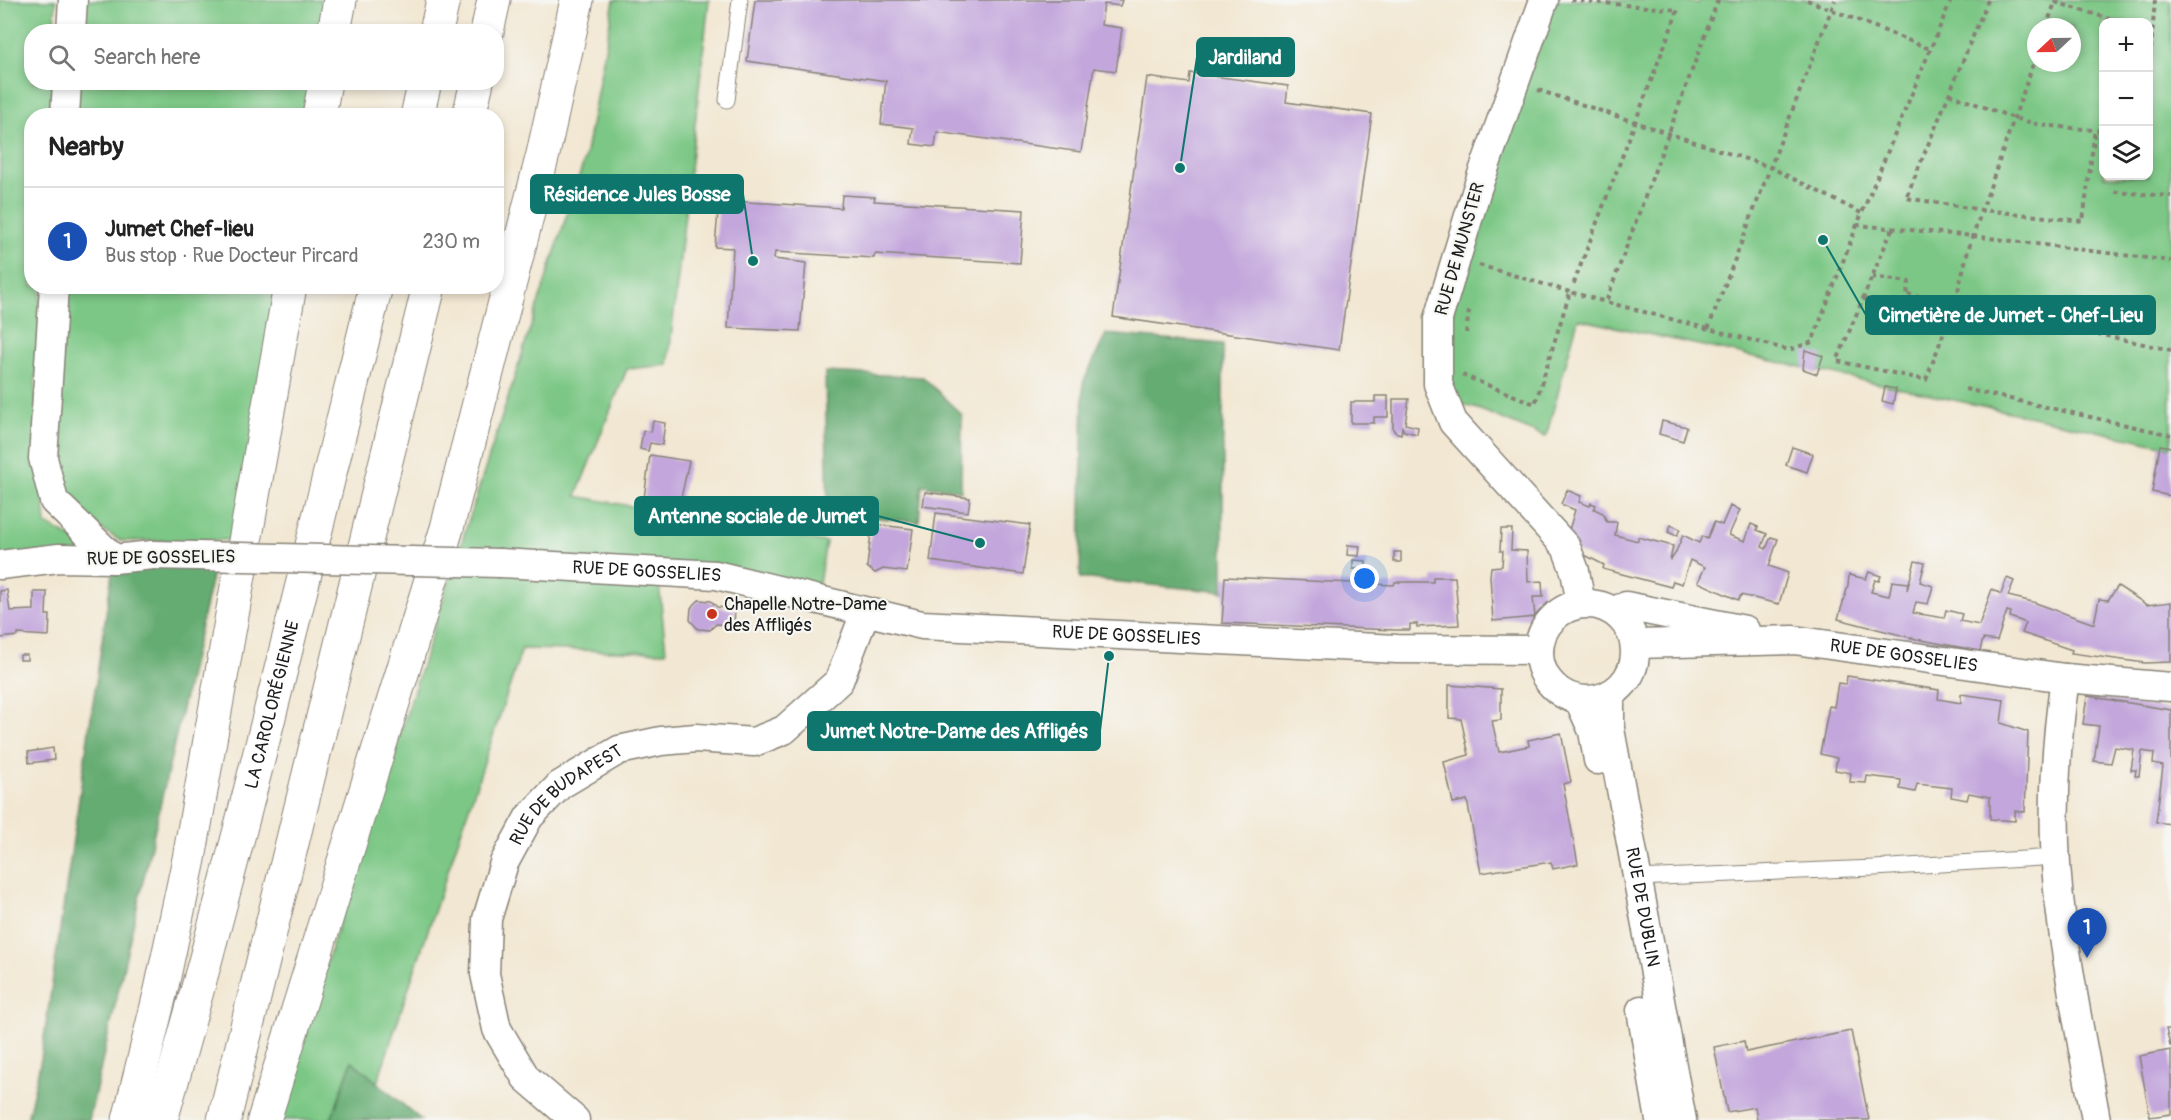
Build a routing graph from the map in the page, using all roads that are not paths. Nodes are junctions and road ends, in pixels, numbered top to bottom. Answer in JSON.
{"nodes":[{"id":1,"x":73,"y":0,"type":"edge"},
{"id":2,"x":340,"y":0,"type":"edge"},
{"id":3,"x":443,"y":0,"type":"edge"},
{"id":4,"x":494,"y":0,"type":"edge"},
{"id":5,"x":577,"y":0,"type":"edge"},
{"id":6,"x":740,"y":0,"type":"edge"},
{"id":7,"x":1544,"y":0,"type":"edge"},
{"id":8,"x":71,"y":24,"type":"edge"},
{"id":9,"x":336,"y":24,"type":"edge"},
{"id":10,"x":438,"y":24,"type":"edge"},
{"id":11,"x":489,"y":24,"type":"edge"},
{"id":12,"x":67,"y":90,"type":"edge"},
{"id":13,"x":324,"y":90,"type":"edge"},
{"id":14,"x":423,"y":90,"type":"edge"},
{"id":15,"x":475,"y":90,"type":"edge"},
{"id":16,"x":727,"y":100,"type":"dead end"},
{"id":17,"x":65,"y":108,"type":"edge"},
{"id":18,"x":320,"y":108,"type":"edge"},
{"id":19,"x":419,"y":108,"type":"edge"},
{"id":20,"x":471,"y":108,"type":"edge"},
{"id":21,"x":53,"y":294,"type":"edge"},
{"id":22,"x":289,"y":294,"type":"edge"},
{"id":23,"x":374,"y":294,"type":"edge"},
{"id":24,"x":427,"y":294,"type":"edge"},
{"id":25,"x":114,"y":559,"type":"junction"},
{"id":26,"x":0,"y":565,"type":"edge"},
{"id":27,"x":1581,"y":604,"type":"junction"},
{"id":28,"x":1613,"y":611,"type":"junction"},
{"id":29,"x":865,"y":613,"type":"junction"},
{"id":30,"x":1794,"y":640,"type":"junction"},
{"id":31,"x":1635,"y":644,"type":"junction"},
{"id":32,"x":1539,"y":650,"type":"junction"},
{"id":33,"x":2065,"y":678,"type":"junction"},
{"id":34,"x":2171,"y":687,"type":"edge"},
{"id":35,"x":1610,"y":694,"type":"junction"},
{"id":36,"x":1579,"y":700,"type":"junction"},
{"id":37,"x":2056,"y":857,"type":"junction"},
{"id":38,"x":1636,"y":878,"type":"junction"},
{"id":39,"x":129,"y":1120,"type":"edge"},
{"id":40,"x":161,"y":1120,"type":"edge"},
{"id":41,"x":224,"y":1120,"type":"edge"},
{"id":42,"x":264,"y":1120,"type":"edge"},
{"id":43,"x":575,"y":1120,"type":"edge"},
{"id":44,"x":1660,"y":1120,"type":"edge"},
{"id":45,"x":1682,"y":1120,"type":"edge"},
{"id":46,"x":2096,"y":1120,"type":"edge"}],
"edges":[{"from":1,"to":8,"type":"street"},
{"from":2,"to":9,"type":"highway"},
{"from":3,"to":10,"type":"highway"},
{"from":4,"to":11,"type":"highway"},
{"from":5,"to":42,"type":"highway"},
{"from":6,"to":16,"type":"lane"},
{"from":7,"to":27,"type":"street","name":"RUE DE MUNSTER"},
{"from":12,"to":17,"type":"street"},
{"from":13,"to":18,"type":"highway"},
{"from":14,"to":19,"type":"highway"},
{"from":15,"to":20,"type":"highway"},
{"from":21,"to":25,"type":"street"},
{"from":22,"to":39,"type":"highway"},
{"from":23,"to":40,"type":"highway","name":"LA CAROLORÉGIENNE"},
{"from":24,"to":41,"type":"highway"},
{"from":25,"to":26,"type":"street","name":"RUE DE GOSSELIES"},
{"from":25,"to":29,"type":"street","name":"RUE DE GOSSELIES","bridge":true},
{"from":27,"to":28,"type":"street"},
{"from":27,"to":32,"type":"street"},
{"from":28,"to":30,"type":"street"},
{"from":28,"to":31,"type":"street"},
{"from":29,"to":32,"type":"street","name":"RUE DE GOSSELIES"},
{"from":29,"to":43,"type":"street","name":"RUE DE BUDAPEST"},
{"from":30,"to":31,"type":"street","name":"RUE DE GOSSELIES"},
{"from":30,"to":33,"type":"street","name":"RUE DE GOSSELIES"},
{"from":31,"to":35,"type":"street"},
{"from":32,"to":36,"type":"street"},
{"from":33,"to":34,"type":"street","name":"RUE DE GOSSELIES"},
{"from":33,"to":37,"type":"street"},
{"from":35,"to":36,"type":"street"},
{"from":35,"to":38,"type":"street","name":"RUE DE DUBLIN"},
{"from":36,"to":44,"type":"street","name":"RUE DE DUBLIN"},
{"from":37,"to":38,"type":"lane"},
{"from":37,"to":46,"type":"street"},
{"from":38,"to":45,"type":"street","name":"RUE DE DUBLIN"}]}
